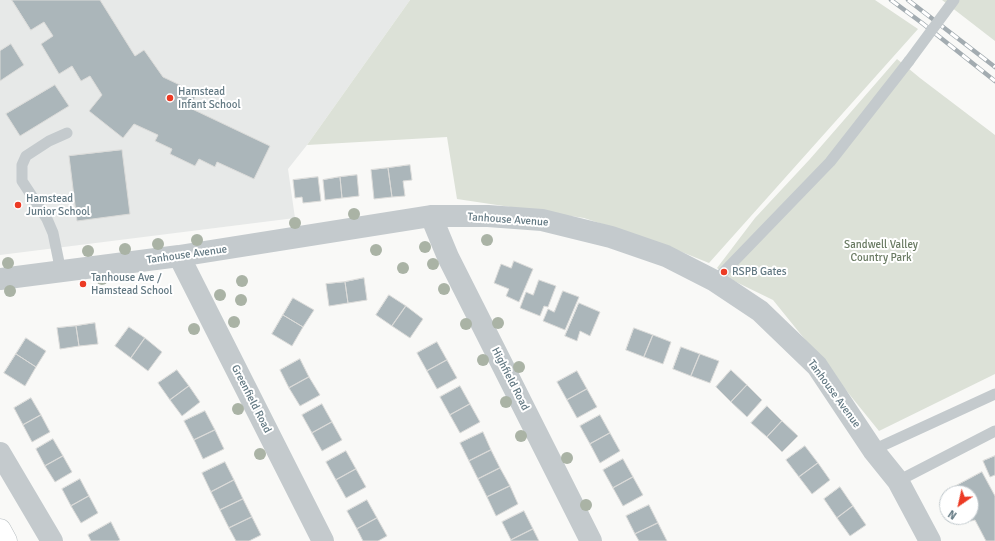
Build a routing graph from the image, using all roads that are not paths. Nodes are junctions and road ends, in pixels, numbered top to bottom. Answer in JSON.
{"nodes":[{"id":1,"x":954,"y":0,"type":"edge"},
{"id":2,"x":67,"y":134,"type":"dead end"},
{"id":3,"x":431,"y":216,"type":"junction"},
{"id":4,"x":179,"y":256,"type":"junction"},
{"id":5,"x":61,"y":272,"type":"junction"},
{"id":6,"x":0,"y":279,"type":"edge"},
{"id":7,"x":715,"y":281,"type":"junction"},
{"id":8,"x":995,"y":394,"type":"edge"},
{"id":9,"x":995,"y":431,"type":"edge"},
{"id":10,"x":874,"y":450,"type":"junction"},
{"id":11,"x":0,"y":453,"type":"edge"},
{"id":12,"x":898,"y":481,"type":"junction"},
{"id":13,"x":0,"y":530,"type":"edge"},
{"id":14,"x":6,"y":541,"type":"edge"},
{"id":15,"x":52,"y":541,"type":"edge"},
{"id":16,"x":323,"y":541,"type":"edge"},
{"id":17,"x":591,"y":541,"type":"edge"},
{"id":18,"x":930,"y":541,"type":"edge"}],
"edges":[{"from":1,"to":7,"type":"lane","bridge":true},
{"from":2,"to":5,"type":"lane"},
{"from":3,"to":4,"type":"street","name":"Tanhouse Avenue"},
{"from":3,"to":7,"type":"street","name":"Tanhouse Avenue"},
{"from":3,"to":17,"type":"street","name":"Highfield Road"},
{"from":4,"to":5,"type":"street","name":"Tanhouse Avenue"},
{"from":4,"to":16,"type":"street","name":"Greenfield Road"},
{"from":5,"to":6,"type":"street","name":"Tanhouse Avenue"},
{"from":7,"to":10,"type":"street","name":"Tanhouse Avenue"},
{"from":8,"to":10,"type":"lane"},
{"from":9,"to":12,"type":"lane"},
{"from":10,"to":12,"type":"street","name":"Tanhouse Avenue"},
{"from":11,"to":15,"type":"street"},
{"from":12,"to":18,"type":"street","name":"Tanhouse Avenue"},
{"from":13,"to":14,"type":"main road"}]}
